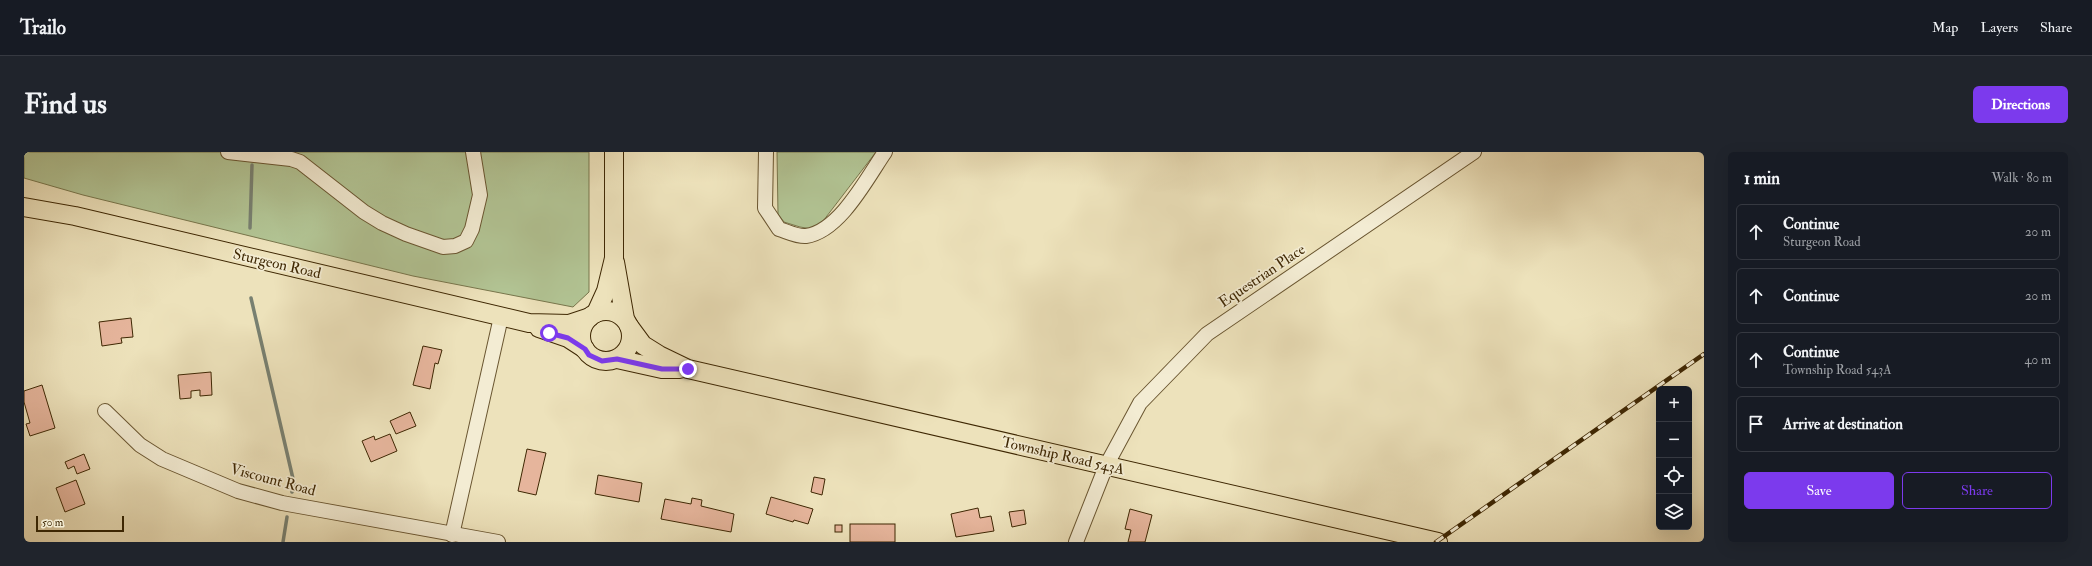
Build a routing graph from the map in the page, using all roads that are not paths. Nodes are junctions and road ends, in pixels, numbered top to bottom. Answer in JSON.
{"nodes":[{"id":1,"x":228,"y":152,"type":"edge"},
{"id":2,"x":474,"y":152,"type":"edge"},
{"id":3,"x":614,"y":152,"type":"edge"},
{"id":4,"x":766,"y":152,"type":"edge"},
{"id":5,"x":885,"y":152,"type":"edge"},
{"id":6,"x":1474,"y":152,"type":"edge"},
{"id":7,"x":24,"y":207,"type":"edge"},
{"id":8,"x":614,"y":258,"type":"junction"},
{"id":9,"x":593,"y":315,"type":"junction"},
{"id":10,"x":501,"y":317,"type":"junction"},
{"id":11,"x":627,"y":322,"type":"junction"},
{"id":12,"x":529,"y":323,"type":"junction"},
{"id":13,"x":585,"y":349,"type":"junction"},
{"id":14,"x":617,"y":359,"type":"junction"},
{"id":15,"x":688,"y":369,"type":"junction"},
{"id":16,"x":105,"y":411,"type":"dead end"},
{"id":17,"x":1106,"y":466,"type":"junction"},
{"id":18,"x":452,"y":535,"type":"junction"},
{"id":19,"x":498,"y":542,"type":"edge"},
{"id":20,"x":1076,"y":542,"type":"edge"},
{"id":21,"x":1438,"y":542,"type":"edge"}],
"edges":[{"from":1,"to":2,"type":"street"},
{"from":3,"to":8,"type":"main road"},
{"from":4,"to":5,"type":"street"},
{"from":6,"to":17,"type":"street","name":"Equestrian Place"},
{"from":7,"to":10,"type":"main road","name":"Sturgeon Road"},
{"from":8,"to":9,"type":"main road"},
{"from":8,"to":11,"type":"main road"},
{"from":9,"to":11,"type":"main road"},
{"from":9,"to":12,"type":"main road","name":"Sturgeon Road"},
{"from":9,"to":13,"type":"main road"},
{"from":10,"to":12,"type":"main road","name":"Sturgeon Road"},
{"from":10,"to":18,"type":"street"},
{"from":11,"to":14,"type":"main road"},
{"from":11,"to":15,"type":"main road","name":"Township Road 543A"},
{"from":12,"to":13,"type":"main road","name":"Sturgeon Road"},
{"from":13,"to":14,"type":"main road"},
{"from":14,"to":15,"type":"main road","name":"Township Road 543A"},
{"from":15,"to":17,"type":"main road","name":"Township Road 543A"},
{"from":16,"to":18,"type":"street","name":"Viscount Road"},
{"from":17,"to":20,"type":"street"},
{"from":17,"to":21,"type":"main road","name":"Township Road 543A"},
{"from":18,"to":19,"type":"street","name":"Viscount Road"}]}
